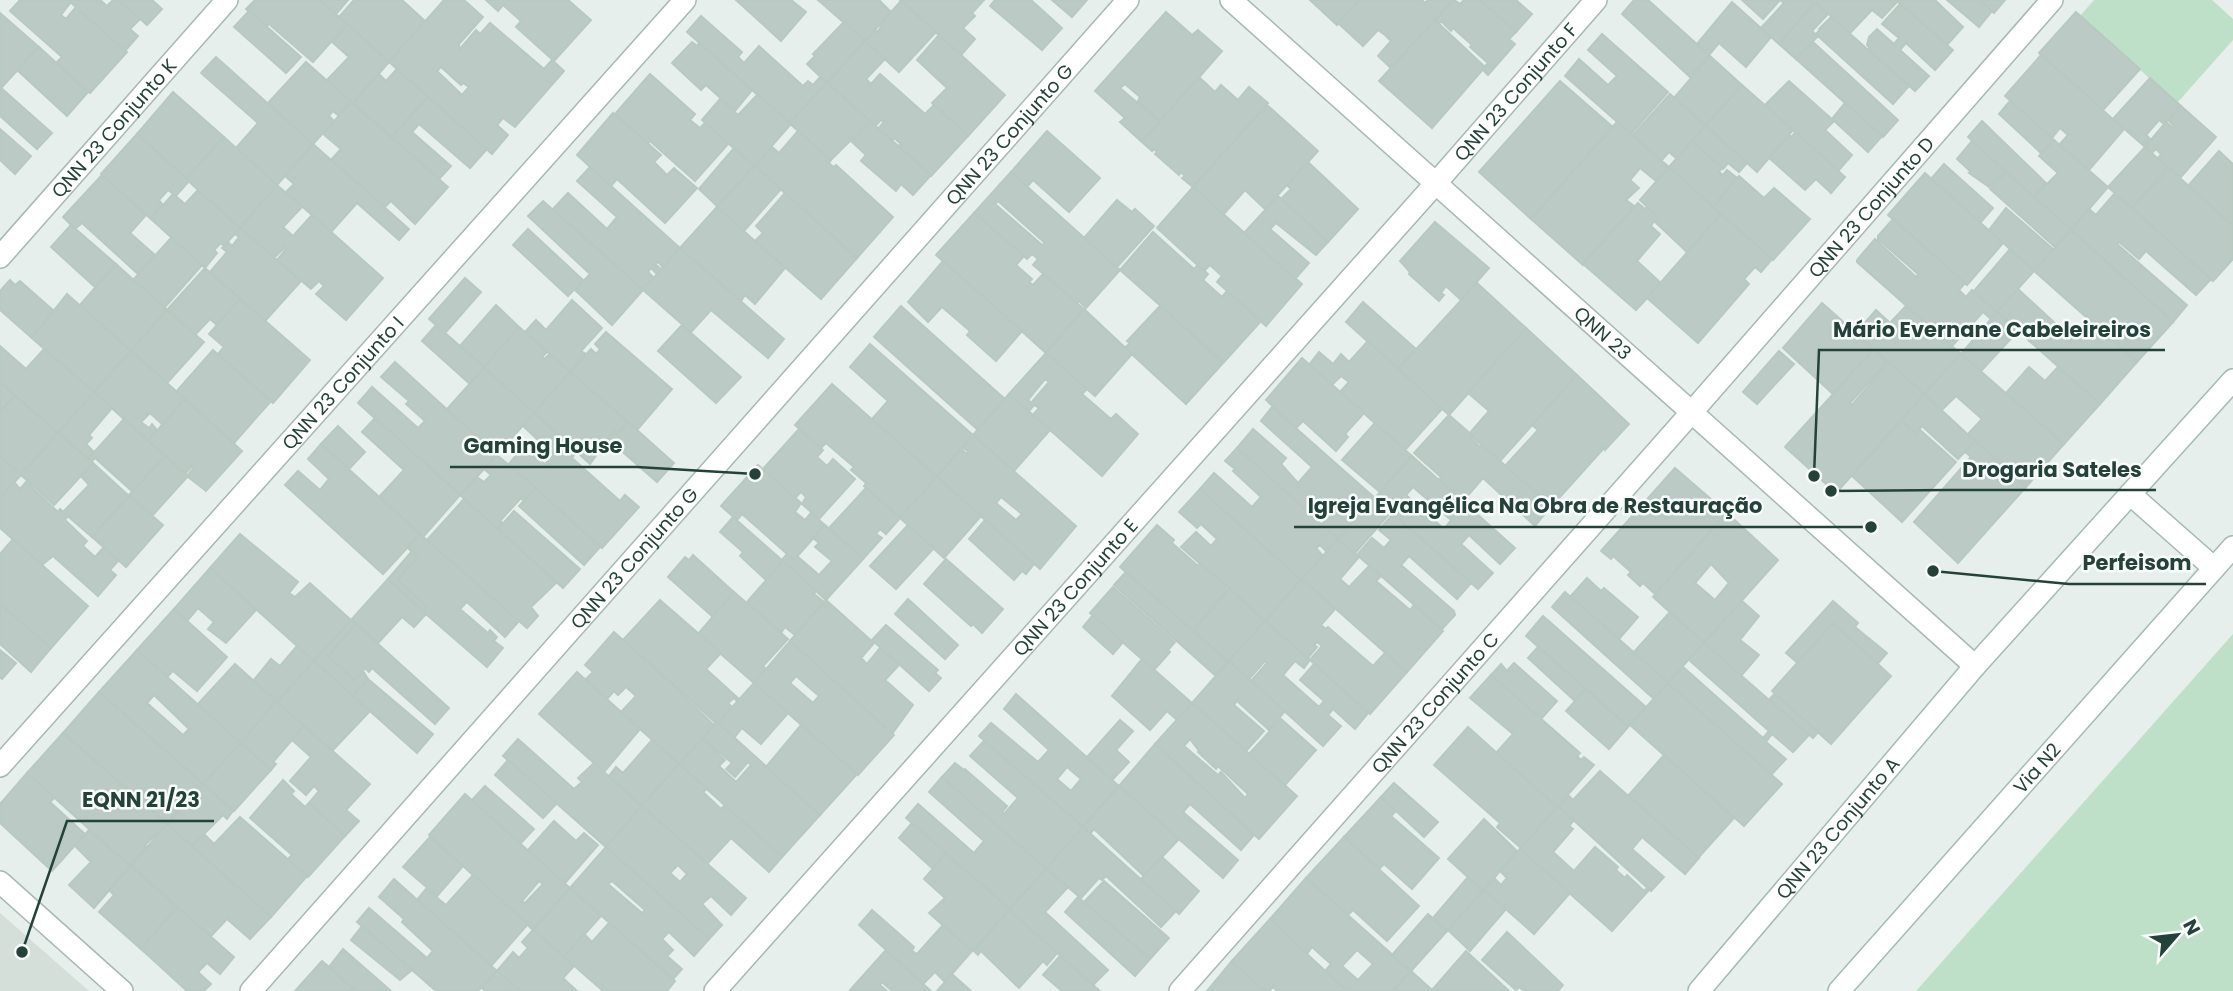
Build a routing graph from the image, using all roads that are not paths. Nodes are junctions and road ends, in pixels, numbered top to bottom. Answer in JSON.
{"nodes":[{"id":1,"x":227,"y":0,"type":"edge"},
{"id":2,"x":685,"y":0,"type":"edge"},
{"id":3,"x":1128,"y":0,"type":"edge"},
{"id":4,"x":1230,"y":0,"type":"edge"},
{"id":5,"x":1596,"y":0,"type":"edge"},
{"id":6,"x":2052,"y":0,"type":"edge"},
{"id":7,"x":1436,"y":183,"type":"junction"},
{"id":8,"x":0,"y":257,"type":"edge"},
{"id":9,"x":2233,"y":380,"type":"edge"},
{"id":10,"x":1691,"y":413,"type":"junction"},
{"id":11,"x":2130,"y":494,"type":"junction"},
{"id":12,"x":2233,"y":547,"type":"edge"},
{"id":13,"x":2214,"y":568,"type":"junction"},
{"id":14,"x":1975,"y":666,"type":"junction"},
{"id":15,"x":0,"y":766,"type":"edge"},
{"id":16,"x":0,"y":882,"type":"edge"},
{"id":17,"x":122,"y":991,"type":"edge"},
{"id":18,"x":251,"y":991,"type":"edge"},
{"id":19,"x":715,"y":991,"type":"edge"},
{"id":20,"x":1180,"y":991,"type":"edge"},
{"id":21,"x":1699,"y":991,"type":"edge"},
{"id":22,"x":1839,"y":991,"type":"edge"}],
"edges":[{"from":1,"to":8,"type":"street","name":"QNN 23 Conjunto K"},
{"from":2,"to":15,"type":"street","name":"QNN 23 Conjunto I"},
{"from":3,"to":18,"type":"street","name":"QNN 23 Conjunto G"},
{"from":4,"to":7,"type":"street","name":"QNN 23"},
{"from":5,"to":7,"type":"street","name":"QNN 23 Conjunto F"},
{"from":6,"to":10,"type":"street","name":"QNN 23 Conjunto D"},
{"from":7,"to":10,"type":"street","name":"QNN 23"},
{"from":7,"to":19,"type":"street","name":"QNN 23 Conjunto E"},
{"from":9,"to":11,"type":"street","name":"QNN 23 Conjunto A"},
{"from":10,"to":14,"type":"street","name":"QNN 23"},
{"from":10,"to":20,"type":"street","name":"QNN 23 Conjunto C"},
{"from":11,"to":13,"type":"street"},
{"from":11,"to":14,"type":"street","name":"QNN 23 Conjunto A"},
{"from":12,"to":13,"type":"street","name":"Via N2"},
{"from":13,"to":22,"type":"street","name":"Via N2"},
{"from":14,"to":21,"type":"street","name":"QNN 23 Conjunto A"},
{"from":16,"to":17,"type":"street"}]}
